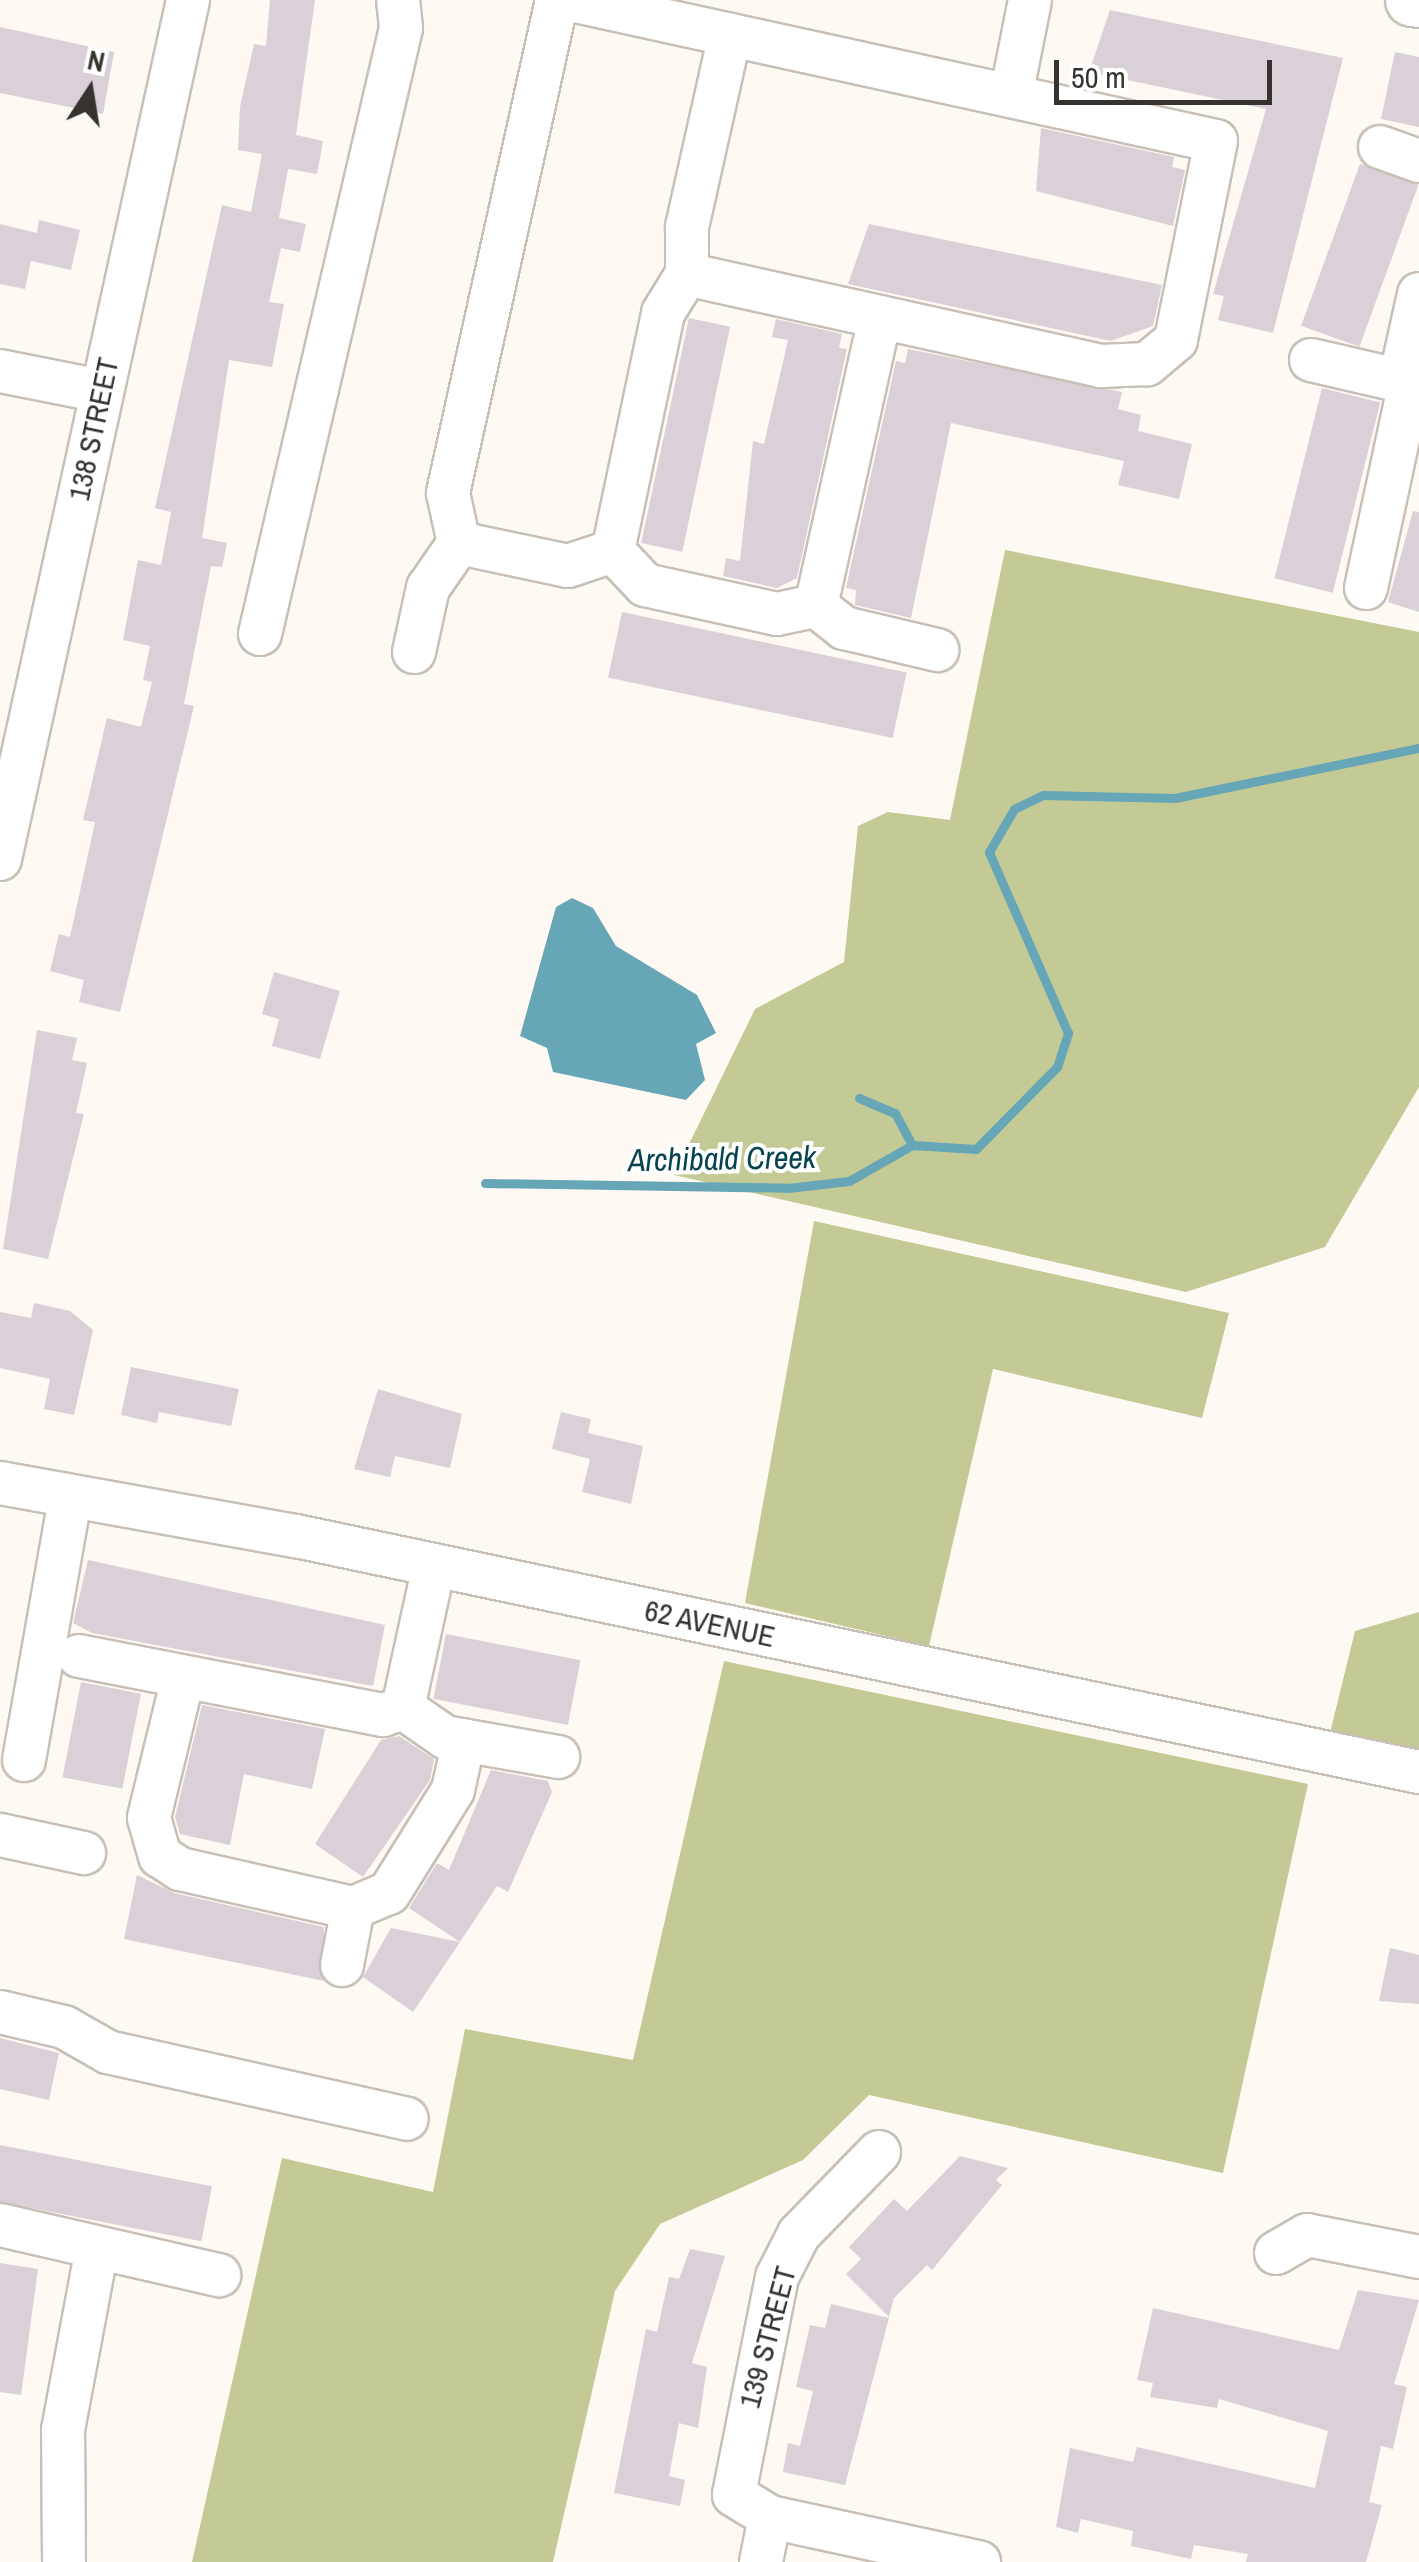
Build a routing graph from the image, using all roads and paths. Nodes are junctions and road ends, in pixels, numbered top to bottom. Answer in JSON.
{"nodes":[{"id":1,"x":187,"y":0,"type":"edge"},
{"id":2,"x":398,"y":0,"type":"edge"},
{"id":3,"x":557,"y":0,"type":"edge"},
{"id":4,"x":571,"y":0,"type":"edge"},
{"id":5,"x":1030,"y":0,"type":"edge"},
{"id":6,"x":730,"y":34,"type":"junction"},
{"id":7,"x":1011,"y":96,"type":"junction"},
{"id":8,"x":687,"y":274,"type":"junction"},
{"id":9,"x":1419,"y":294,"type":"edge"},
{"id":10,"x":880,"y":318,"type":"junction"},
{"id":11,"x":1311,"y":360,"type":"dead end"},
{"id":12,"x":0,"y":371,"type":"edge"},
{"id":13,"x":1410,"y":382,"type":"edge"},
{"id":14,"x":101,"y":391,"type":"junction"},
{"id":15,"x":459,"y":543,"type":"junction"},
{"id":16,"x":613,"y":551,"type":"junction"},
{"id":17,"x":1366,"y":588,"type":"dead end"},
{"id":18,"x":816,"y":606,"type":"junction"},
{"id":19,"x":260,"y":634,"type":"dead end"},
{"id":20,"x":937,"y":650,"type":"dead end"},
{"id":21,"x":414,"y":652,"type":"dead end"},
{"id":22,"x":14,"y":736,"type":"edge"},
{"id":23,"x":0,"y":858,"type":"edge"},
{"id":24,"x":0,"y":1483,"type":"edge"},
{"id":25,"x":70,"y":1498,"type":"junction"},
{"id":26,"x":434,"y":1566,"type":"junction"},
{"id":27,"x":79,"y":1656,"type":"dead end"},
{"id":28,"x":183,"y":1678,"type":"junction"},
{"id":29,"x":402,"y":1708,"type":"junction"},
{"id":30,"x":464,"y":1740,"type":"junction"},
{"id":31,"x":558,"y":1757,"type":"dead end"},
{"id":32,"x":24,"y":1760,"type":"dead end"},
{"id":33,"x":1419,"y":1772,"type":"edge"},
{"id":34,"x":0,"y":1836,"type":"edge"},
{"id":35,"x":84,"y":1853,"type":"dead end"},
{"id":36,"x":353,"y":1908,"type":"junction"},
{"id":37,"x":342,"y":1965,"type":"dead end"},
{"id":38,"x":0,"y":2012,"type":"edge"},
{"id":39,"x":407,"y":2120,"type":"dead end"},
{"id":40,"x":879,"y":2152,"type":"dead end"},
{"id":41,"x":0,"y":2225,"type":"edge"},
{"id":42,"x":98,"y":2248,"type":"junction"},
{"id":43,"x":1276,"y":2253,"type":"dead end"},
{"id":44,"x":1419,"y":2258,"type":"edge"},
{"id":45,"x":219,"y":2275,"type":"dead end"},
{"id":46,"x":770,"y":2517,"type":"junction"},
{"id":47,"x":64,"y":2562,"type":"edge"},
{"id":48,"x":761,"y":2562,"type":"edge"},
{"id":49,"x":979,"y":2562,"type":"edge"}],
"edges":[{"from":1,"to":14,"type":"street","name":"138 STREET"},
{"from":2,"to":19,"type":"street"},
{"from":3,"to":15,"type":"street"},
{"from":4,"to":6,"type":"street"},
{"from":5,"to":7,"type":"street"},
{"from":6,"to":7,"type":"street"},
{"from":6,"to":8,"type":"street"},
{"from":7,"to":10,"type":"street"},
{"from":8,"to":10,"type":"street"},
{"from":8,"to":16,"type":"street"},
{"from":9,"to":13,"type":"street"},
{"from":10,"to":18,"type":"street"},
{"from":11,"to":13,"type":"street"},
{"from":12,"to":14,"type":"street"},
{"from":13,"to":17,"type":"street"},
{"from":14,"to":22,"type":"street","name":"138 STREET"},
{"from":15,"to":16,"type":"street"},
{"from":15,"to":21,"type":"street"},
{"from":16,"to":18,"type":"street"},
{"from":18,"to":20,"type":"street"},
{"from":22,"to":23,"type":"street","name":"138 STREET"},
{"from":24,"to":25,"type":"street","name":"62 AVENUE"},
{"from":25,"to":26,"type":"street","name":"62 AVENUE"},
{"from":25,"to":32,"type":"street"},
{"from":26,"to":29,"type":"street"},
{"from":26,"to":33,"type":"street","name":"62 AVENUE"},
{"from":27,"to":28,"type":"street"},
{"from":28,"to":29,"type":"street"},
{"from":28,"to":36,"type":"street"},
{"from":29,"to":30,"type":"street"},
{"from":30,"to":31,"type":"street"},
{"from":30,"to":36,"type":"street"},
{"from":34,"to":35,"type":"street"},
{"from":36,"to":37,"type":"street"},
{"from":38,"to":39,"type":"street"},
{"from":40,"to":46,"type":"street","name":"139 STREET"},
{"from":41,"to":42,"type":"street"},
{"from":42,"to":45,"type":"street"},
{"from":42,"to":47,"type":"street"},
{"from":43,"to":44,"type":"street"},
{"from":46,"to":48,"type":"street"},
{"from":46,"to":49,"type":"street"}]}
